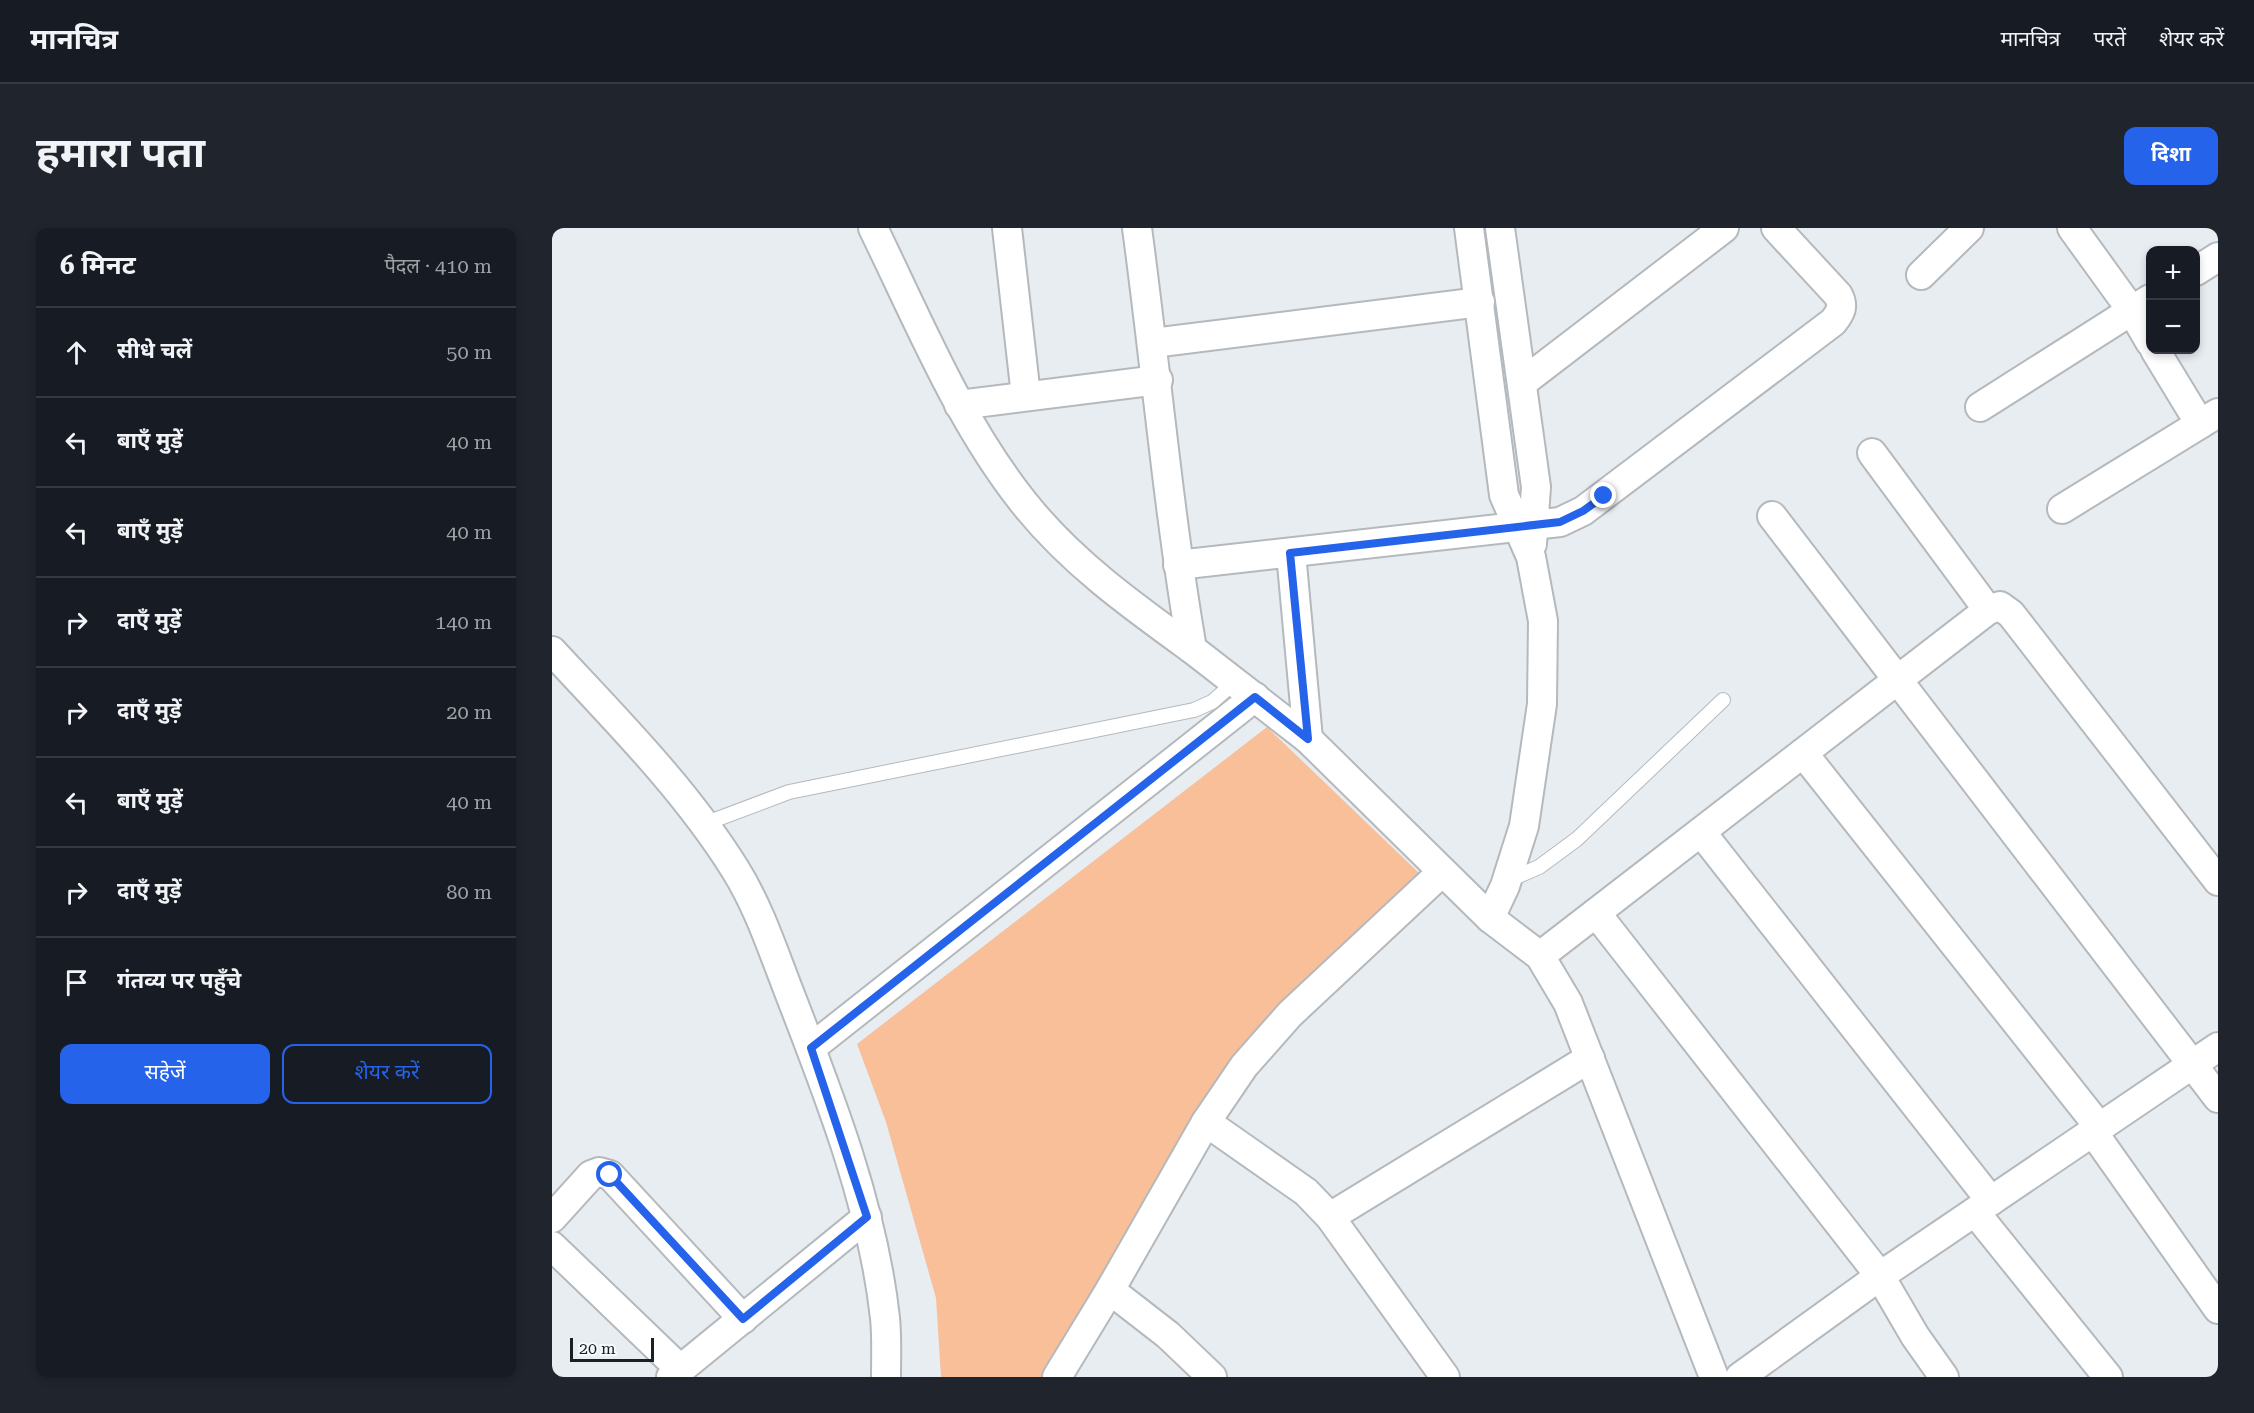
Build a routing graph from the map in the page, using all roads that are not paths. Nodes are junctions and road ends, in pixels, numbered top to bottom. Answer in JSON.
{"nodes":[{"id":1,"x":873,"y":228,"type":"edge"},
{"id":2,"x":1007,"y":228,"type":"edge"},
{"id":3,"x":1137,"y":228,"type":"edge"},
{"id":4,"x":1469,"y":228,"type":"edge"},
{"id":5,"x":1500,"y":228,"type":"edge"},
{"id":6,"x":1724,"y":228,"type":"edge"},
{"id":7,"x":1776,"y":228,"type":"edge"},
{"id":8,"x":1969,"y":228,"type":"edge"},
{"id":9,"x":2072,"y":228,"type":"edge"},
{"id":10,"x":2218,"y":257,"type":"edge"},
{"id":11,"x":2200,"y":268,"type":"edge"},
{"id":12,"x":1921,"y":275,"type":"dead end"},
{"id":13,"x":1480,"y":302,"type":"junction"},
{"id":14,"x":2141,"y":305,"type":"edge"},
{"id":15,"x":2146,"y":324,"type":"edge"},
{"id":16,"x":1153,"y":343,"type":"junction"},
{"id":17,"x":2158,"y":354,"type":"edge"},
{"id":18,"x":1158,"y":380,"type":"junction"},
{"id":19,"x":1522,"y":383,"type":"junction"},
{"id":20,"x":1026,"y":396,"type":"junction"},
{"id":21,"x":959,"y":405,"type":"junction"},
{"id":22,"x":1980,"y":407,"type":"dead end"},
{"id":23,"x":2209,"y":419,"type":"edge"},
{"id":24,"x":1872,"y":453,"type":"dead end"},
{"id":25,"x":2062,"y":509,"type":"dead end"},
{"id":26,"x":1772,"y":516,"type":"dead end"},
{"id":27,"x":1525,"y":525,"type":"junction"},
{"id":28,"x":1290,"y":553,"type":"junction"},
{"id":29,"x":1178,"y":565,"type":"junction"},
{"id":30,"x":1988,"y":610,"type":"junction"},
{"id":31,"x":1192,"y":649,"type":"junction"},
{"id":32,"x":552,"y":651,"type":"edge"},
{"id":33,"x":1898,"y":680,"type":"junction"},
{"id":34,"x":1245,"y":689,"type":"junction"},
{"id":35,"x":1723,"y":700,"type":"dead end"},
{"id":36,"x":1308,"y":739,"type":"junction"},
{"id":37,"x":1803,"y":753,"type":"junction"},
{"id":38,"x":704,"y":824,"type":"junction"},
{"id":39,"x":1701,"y":832,"type":"junction"},
{"id":40,"x":1442,"y":872,"type":"junction"},
{"id":41,"x":1507,"y":881,"type":"junction"},
{"id":42,"x":2218,"y":881,"type":"edge"},
{"id":43,"x":1596,"y":913,"type":"junction"},
{"id":44,"x":1490,"y":918,"type":"junction"},
{"id":45,"x":1540,"y":956,"type":"junction"},
{"id":46,"x":2218,"y":1047,"type":"edge"},
{"id":47,"x":811,"y":1048,"type":"junction"},
{"id":48,"x":1590,"y":1058,"type":"junction"},
{"id":49,"x":2193,"y":1065,"type":"junction"},
{"id":50,"x":2218,"y":1098,"type":"edge"},
{"id":51,"x":1206,"y":1122,"type":"junction"},
{"id":52,"x":2096,"y":1130,"type":"junction"},
{"id":53,"x":1983,"y":1206,"type":"junction"},
{"id":54,"x":867,"y":1217,"type":"junction"},
{"id":55,"x":1330,"y":1217,"type":"junction"},
{"id":56,"x":552,"y":1218,"type":"edge"},
{"id":57,"x":552,"y":1246,"type":"edge"},
{"id":58,"x":1880,"y":1276,"type":"junction"},
{"id":59,"x":1110,"y":1290,"type":"junction"},
{"id":60,"x":2218,"y":1309,"type":"edge"},
{"id":61,"x":743,"y":1319,"type":"junction"},
{"id":62,"x":675,"y":1373,"type":"edge"},
{"id":63,"x":886,"y":1377,"type":"edge"},
{"id":64,"x":1057,"y":1377,"type":"edge"},
{"id":65,"x":1212,"y":1377,"type":"edge"},
{"id":66,"x":1445,"y":1377,"type":"edge"},
{"id":67,"x":1714,"y":1377,"type":"edge"},
{"id":68,"x":1740,"y":1377,"type":"edge"},
{"id":69,"x":1944,"y":1377,"type":"edge"},
{"id":70,"x":2108,"y":1377,"type":"edge"}],
"edges":[{"from":1,"to":21,"type":"street"},
{"from":2,"to":20,"type":"street"},
{"from":3,"to":16,"type":"street"},
{"from":4,"to":13,"type":"street"},
{"from":5,"to":19,"type":"street"},
{"from":6,"to":19,"type":"street"},
{"from":7,"to":27,"type":"street"},
{"from":8,"to":12,"type":"street"},
{"from":9,"to":14,"type":"street"},
{"from":10,"to":11,"type":"street"},
{"from":13,"to":16,"type":"street"},
{"from":13,"to":27,"type":"street"},
{"from":14,"to":15,"type":"street"},
{"from":14,"to":22,"type":"street"},
{"from":16,"to":18,"type":"street"},
{"from":17,"to":23,"type":"street"},
{"from":18,"to":20,"type":"street"},
{"from":18,"to":29,"type":"street"},
{"from":19,"to":27,"type":"street"},
{"from":20,"to":21,"type":"street"},
{"from":21,"to":31,"type":"street"},
{"from":23,"to":25,"type":"street"},
{"from":24,"to":30,"type":"street"},
{"from":26,"to":33,"type":"street"},
{"from":27,"to":28,"type":"street"},
{"from":27,"to":41,"type":"street"},
{"from":28,"to":29,"type":"street"},
{"from":28,"to":36,"type":"street"},
{"from":29,"to":31,"type":"street"},
{"from":30,"to":33,"type":"street"},
{"from":30,"to":42,"type":"street"},
{"from":31,"to":34,"type":"street"},
{"from":32,"to":38,"type":"street"},
{"from":33,"to":37,"type":"street"},
{"from":33,"to":49,"type":"street"},
{"from":34,"to":36,"type":"street"},
{"from":34,"to":38,"type":"lane"},
{"from":34,"to":47,"type":"street"},
{"from":35,"to":41,"type":"lane"},
{"from":36,"to":40,"type":"street"},
{"from":37,"to":39,"type":"street"},
{"from":37,"to":52,"type":"street"},
{"from":38,"to":47,"type":"street"},
{"from":39,"to":43,"type":"street"},
{"from":39,"to":53,"type":"street"},
{"from":40,"to":44,"type":"street"},
{"from":40,"to":51,"type":"street"},
{"from":41,"to":44,"type":"street"},
{"from":43,"to":45,"type":"street"},
{"from":43,"to":58,"type":"street"},
{"from":44,"to":45,"type":"street"},
{"from":45,"to":48,"type":"street"},
{"from":46,"to":49,"type":"street"},
{"from":47,"to":54,"type":"street"},
{"from":48,"to":55,"type":"street"},
{"from":48,"to":67,"type":"street"},
{"from":49,"to":50,"type":"street"},
{"from":49,"to":52,"type":"street"},
{"from":51,"to":55,"type":"street"},
{"from":51,"to":59,"type":"street"},
{"from":52,"to":53,"type":"street"},
{"from":52,"to":60,"type":"street"},
{"from":53,"to":58,"type":"street"},
{"from":53,"to":70,"type":"street"},
{"from":54,"to":61,"type":"street"},
{"from":54,"to":63,"type":"street"},
{"from":55,"to":66,"type":"street"},
{"from":56,"to":61,"type":"street"},
{"from":57,"to":62,"type":"street"},
{"from":58,"to":68,"type":"street"},
{"from":58,"to":69,"type":"street"},
{"from":59,"to":64,"type":"street"},
{"from":59,"to":65,"type":"street"},
{"from":61,"to":62,"type":"street"}]}
